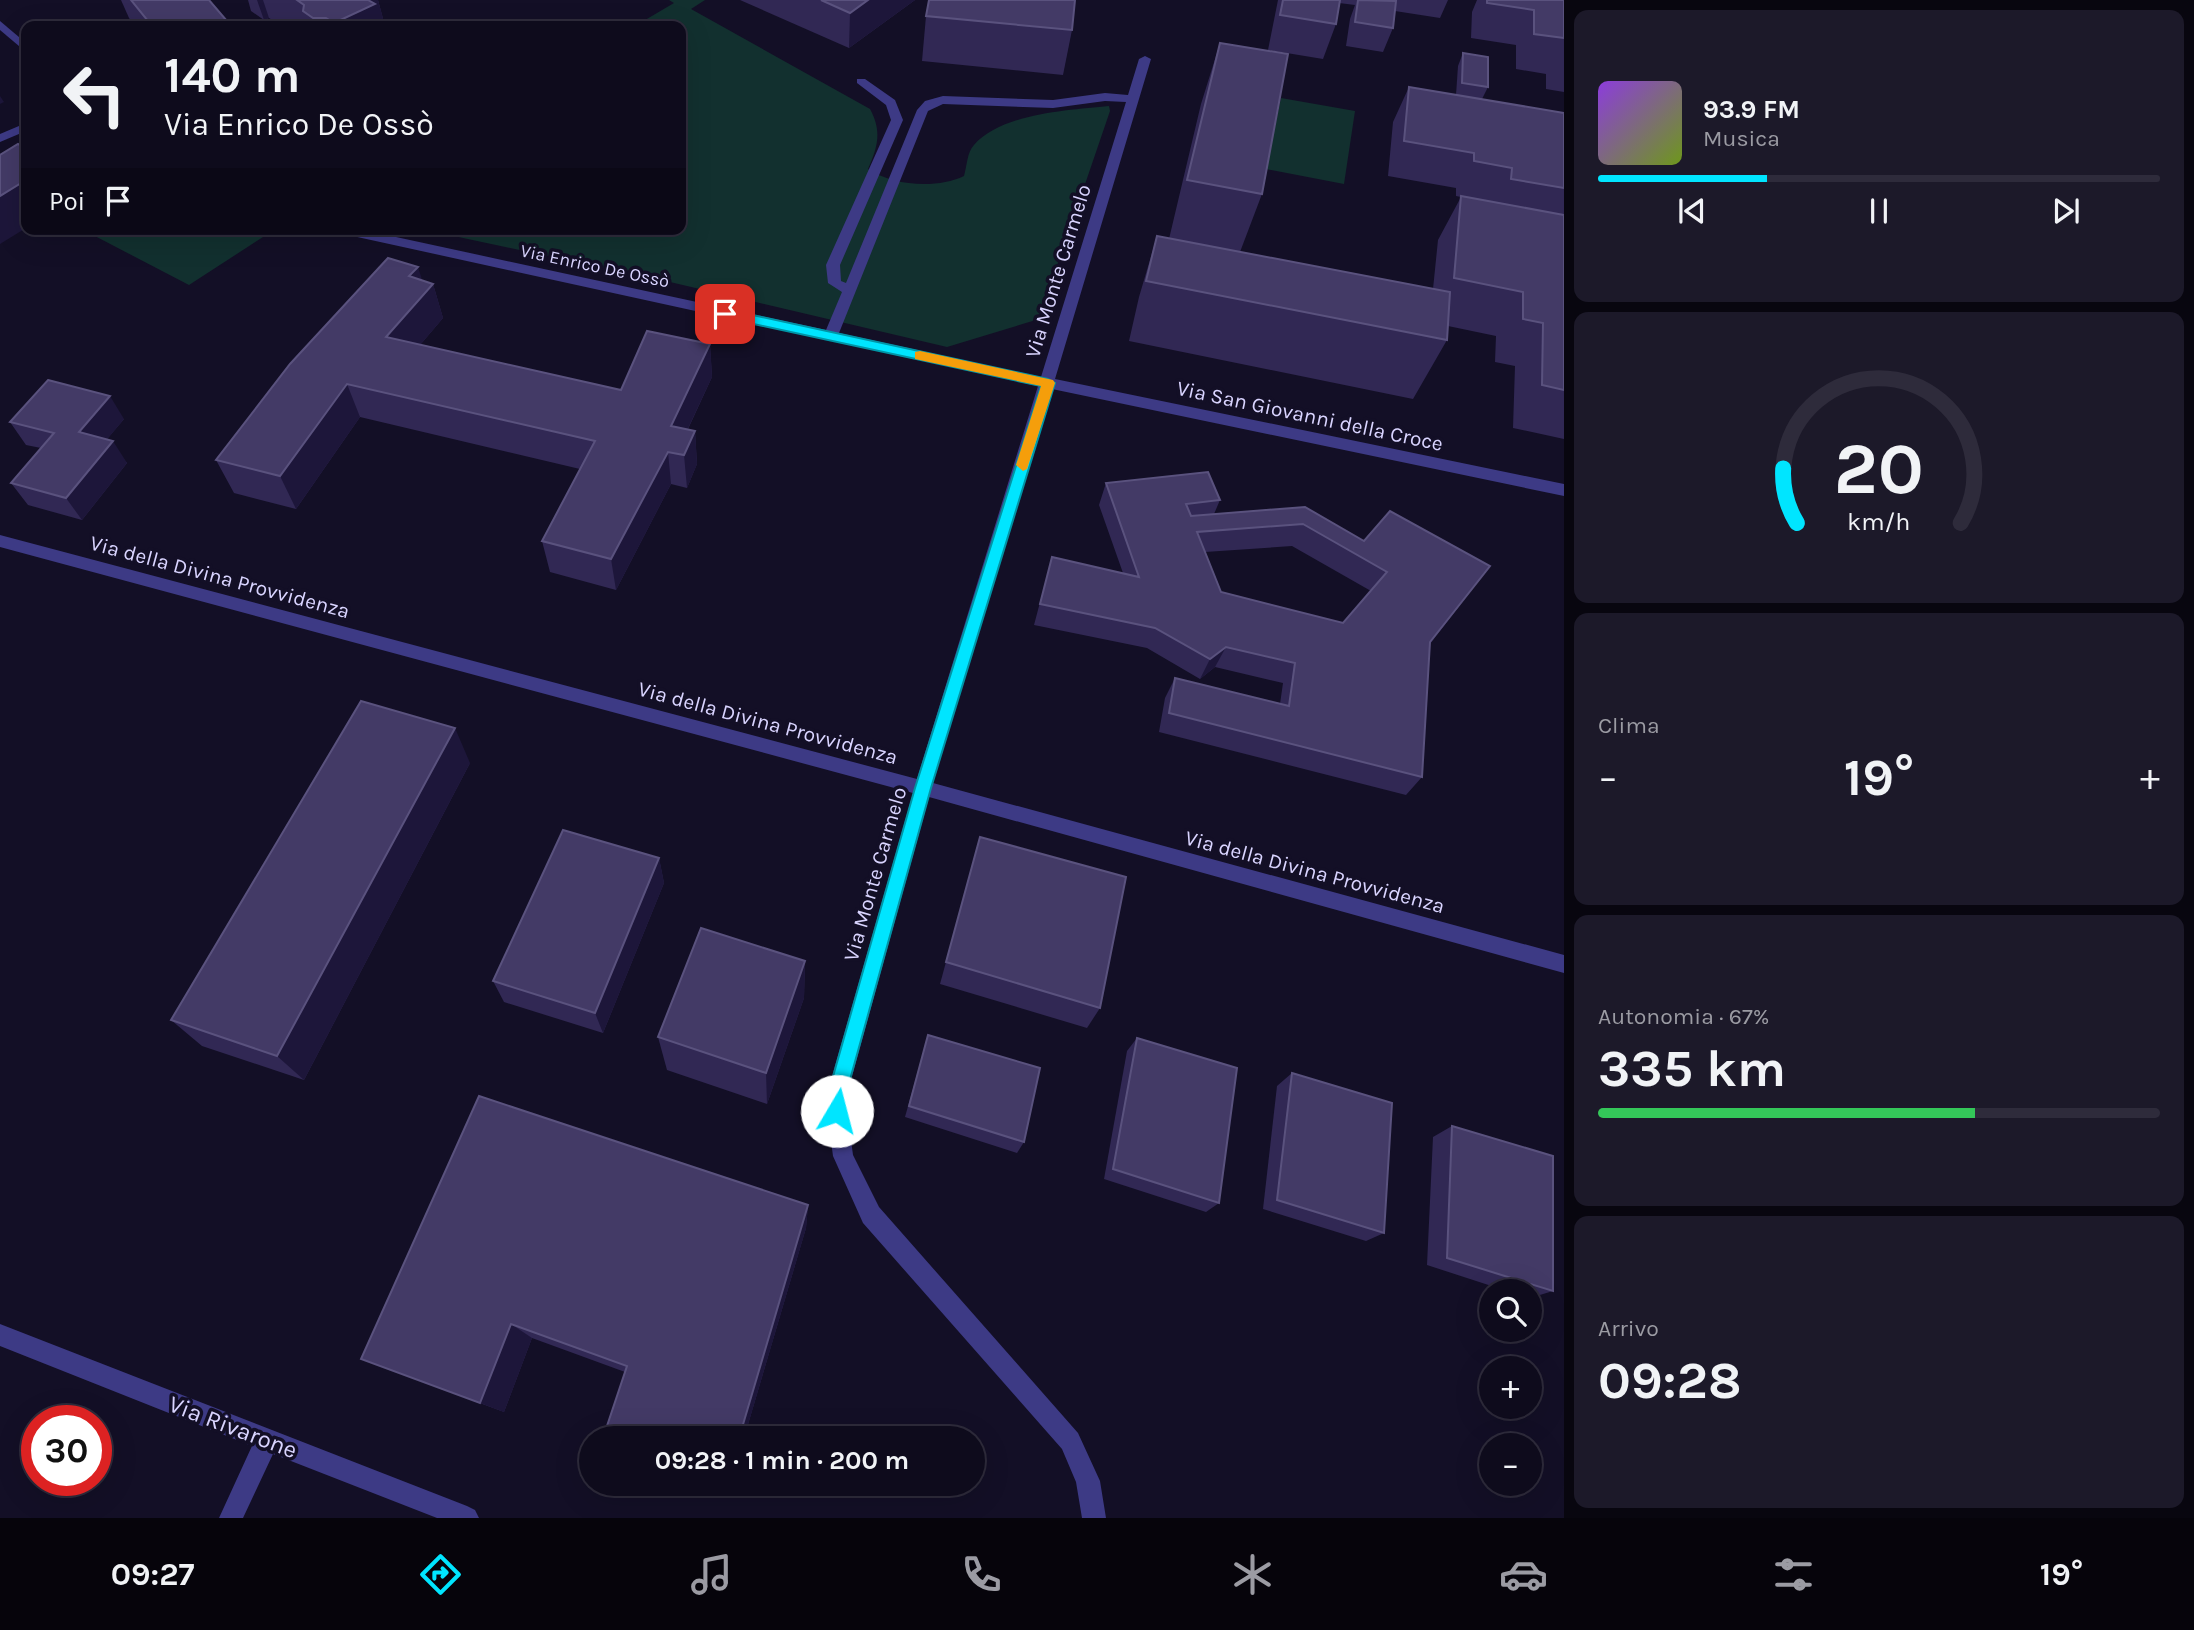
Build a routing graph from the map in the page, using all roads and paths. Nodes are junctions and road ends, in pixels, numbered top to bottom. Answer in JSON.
{"nodes":[{"id":1,"x":0,"y":24,"type":"edge"},
{"id":2,"x":21,"y":44,"type":"edge"},
{"id":3,"x":1145,"y":59,"type":"dead end"},
{"id":4,"x":861,"y":81,"type":"dead end"},
{"id":5,"x":1133,"y":99,"type":"junction"},
{"id":6,"x":21,"y":129,"type":"edge"},
{"id":7,"x":0,"y":138,"type":"edge"},
{"id":8,"x":366,"y":235,"type":"edge"},
{"id":9,"x":850,"y":291,"type":"junction"},
{"id":10,"x":831,"y":337,"type":"junction"},
{"id":11,"x":1048,"y":383,"type":"junction"},
{"id":12,"x":1564,"y":490,"type":"edge"},
{"id":13,"x":0,"y":541,"type":"edge"},
{"id":14,"x":923,"y":788,"type":"junction"},
{"id":15,"x":1564,"y":964,"type":"edge"},
{"id":16,"x":0,"y":1335,"type":"edge"},
{"id":17,"x":267,"y":1440,"type":"junction"},
{"id":18,"x":231,"y":1518,"type":"edge"},
{"id":19,"x":467,"y":1518,"type":"edge"},
{"id":20,"x":1094,"y":1518,"type":"edge"}],
"edges":[{"from":1,"to":2,"type":"street"},
{"from":3,"to":5,"type":"street","name":"Via Monte Carmelo"},
{"from":4,"to":9,"type":"street"},
{"from":5,"to":9,"type":"street"},
{"from":5,"to":11,"type":"street","name":"Via Monte Carmelo"},
{"from":6,"to":7,"type":"street"},
{"from":8,"to":10,"type":"street","name":"Via Enrico De Ossò"},
{"from":9,"to":10,"type":"street"},
{"from":10,"to":11,"type":"street","name":"Via Enrico De Ossò"},
{"from":11,"to":12,"type":"street","name":"Via San Giovanni della Croce"},
{"from":11,"to":14,"type":"street","name":"Via Monte Carmelo"},
{"from":13,"to":14,"type":"street","name":"Via della Divina Provvidenza"},
{"from":14,"to":15,"type":"street","name":"Via della Divina Provvidenza"},
{"from":14,"to":20,"type":"street","name":"Via Monte Carmelo"},
{"from":16,"to":17,"type":"street","name":"Via Rivarone"},
{"from":17,"to":18,"type":"street"},
{"from":17,"to":19,"type":"street","name":"Via Rivarone"}]}
